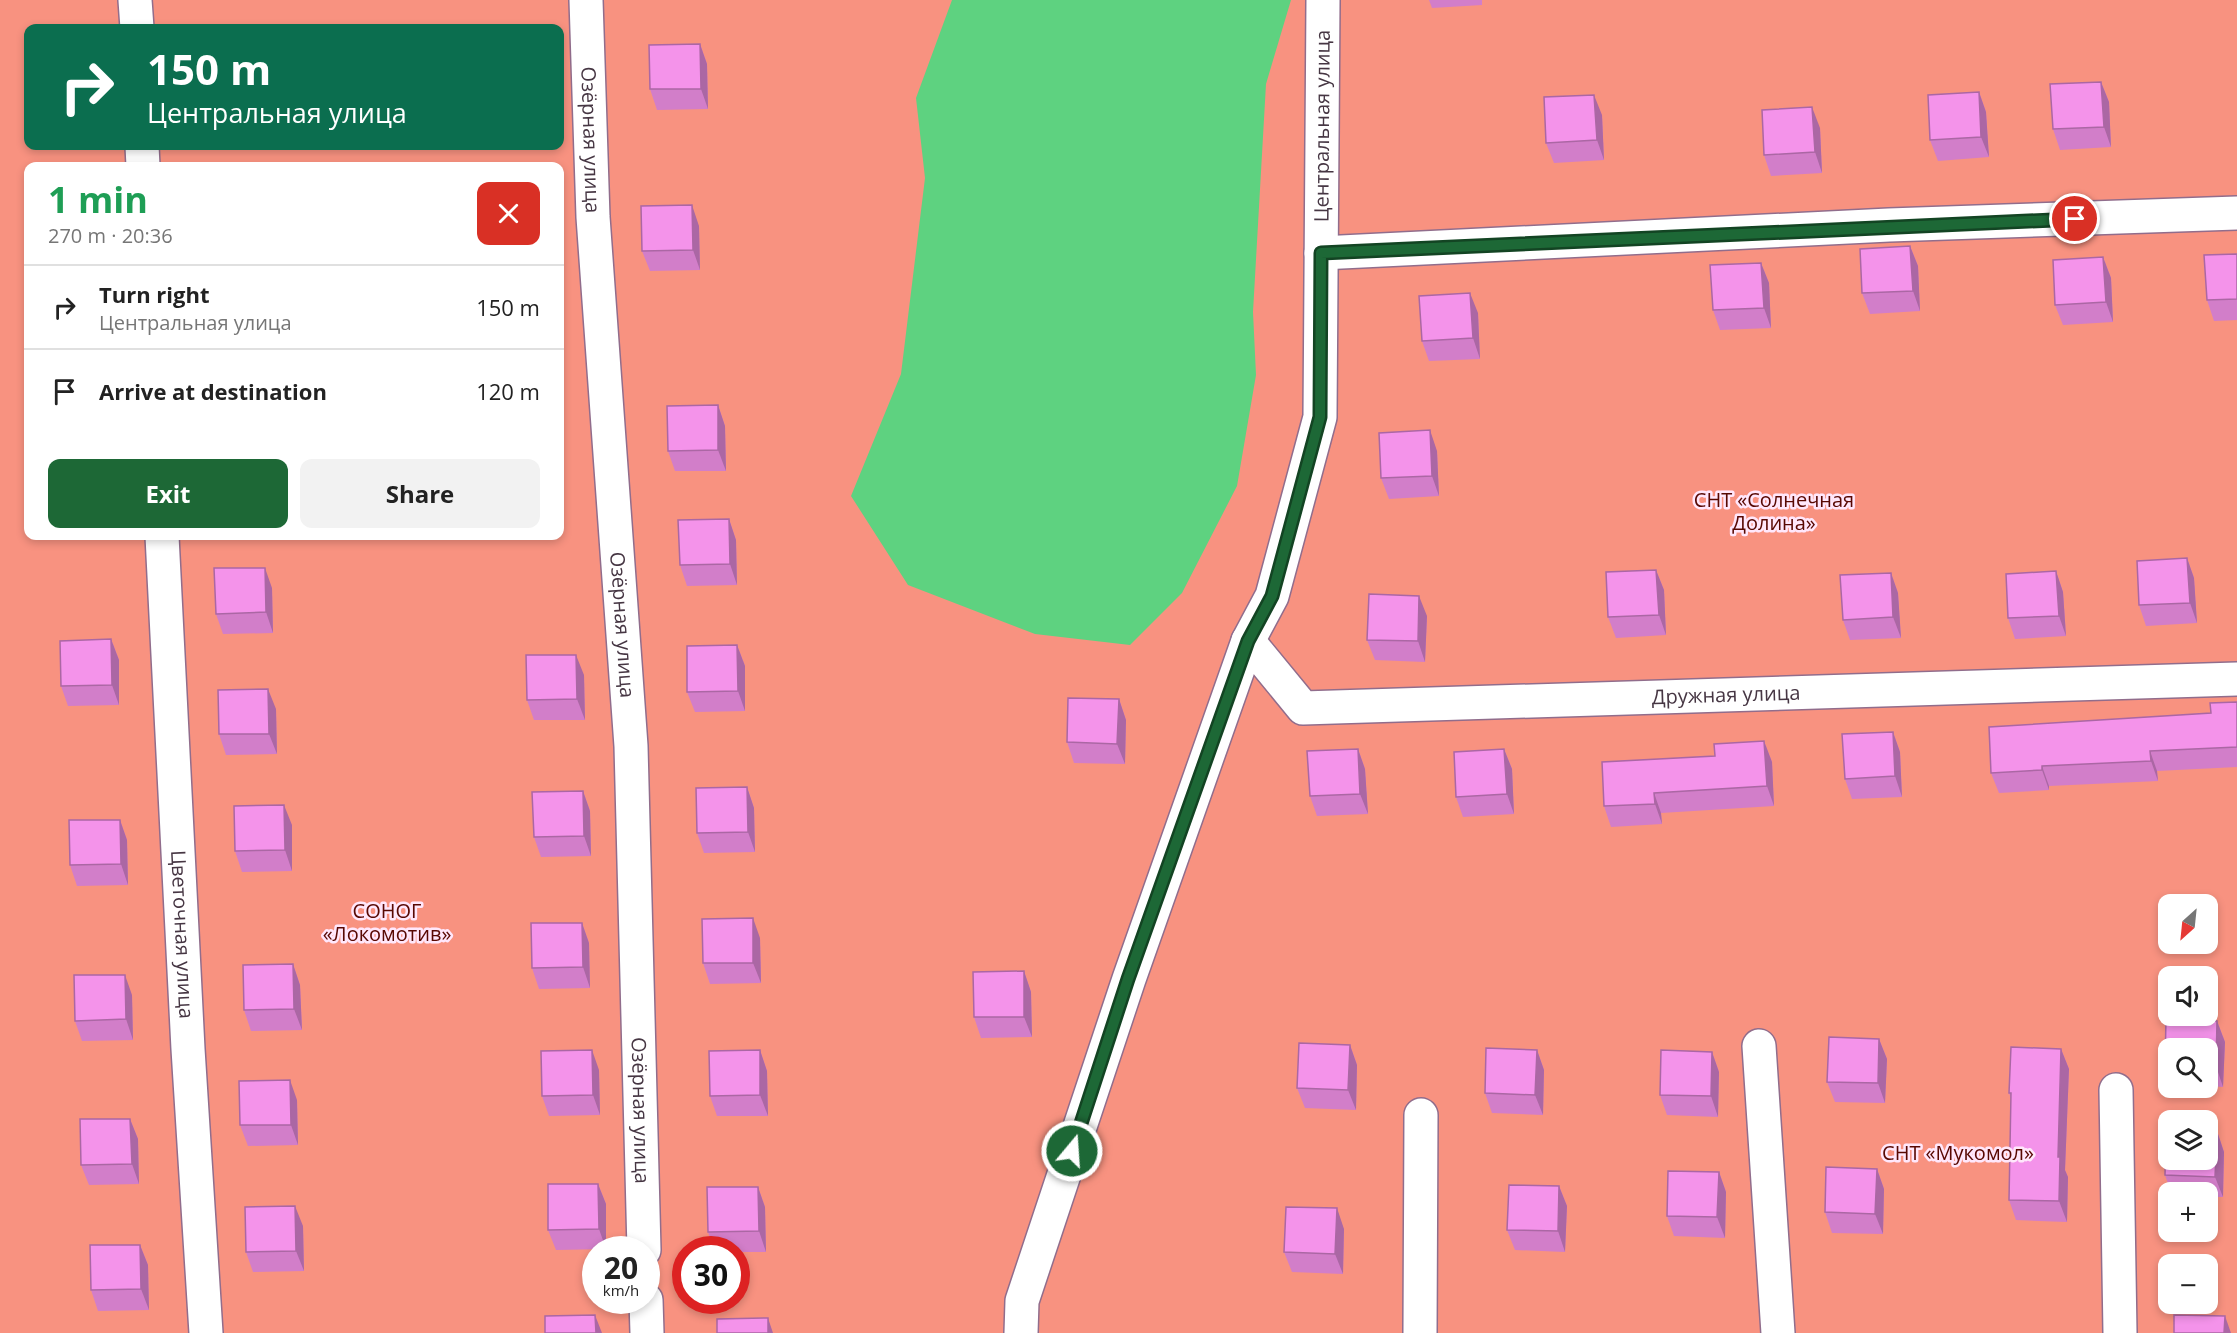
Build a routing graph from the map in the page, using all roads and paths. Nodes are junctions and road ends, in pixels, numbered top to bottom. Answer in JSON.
{"nodes":[{"id":1,"x":135,"y":0,"type":"edge"},
{"id":2,"x":586,"y":0,"type":"edge"},
{"id":3,"x":1323,"y":0,"type":"edge"},
{"id":4,"x":137,"y":24,"type":"edge"},
{"id":5,"x":2237,"y":213,"type":"edge"},
{"id":6,"x":1321,"y":253,"type":"junction"},
{"id":7,"x":162,"y":540,"type":"edge"},
{"id":8,"x":1248,"y":641,"type":"junction"},
{"id":9,"x":2237,"y":679,"type":"edge"},
{"id":10,"x":1759,"y":1046,"type":"dead end"},
{"id":11,"x":2116,"y":1089,"type":"dead end"},
{"id":12,"x":1421,"y":1115,"type":"dead end"},
{"id":13,"x":644,"y":1236,"type":"edge"},
{"id":14,"x":646,"y":1314,"type":"edge"},
{"id":15,"x":206,"y":1333,"type":"edge"},
{"id":16,"x":647,"y":1333,"type":"edge"},
{"id":17,"x":1021,"y":1333,"type":"edge"},
{"id":18,"x":1420,"y":1333,"type":"edge"},
{"id":19,"x":1778,"y":1333,"type":"edge"},
{"id":20,"x":2120,"y":1333,"type":"edge"}],
"edges":[{"from":1,"to":4,"type":"street"},
{"from":2,"to":13,"type":"street","name":"Озёрная улица"},
{"from":3,"to":6,"type":"street","name":"Центральная улица"},
{"from":5,"to":6,"type":"street"},
{"from":6,"to":8,"type":"street","name":"Центральная улица"},
{"from":7,"to":15,"type":"street","name":"Цветочная улица"},
{"from":8,"to":9,"type":"street","name":"Дружная улица"},
{"from":8,"to":17,"type":"street","name":"Центральная улица"},
{"from":10,"to":19,"type":"street"},
{"from":11,"to":20,"type":"street"},
{"from":12,"to":18,"type":"street"},
{"from":14,"to":16,"type":"street"}]}
